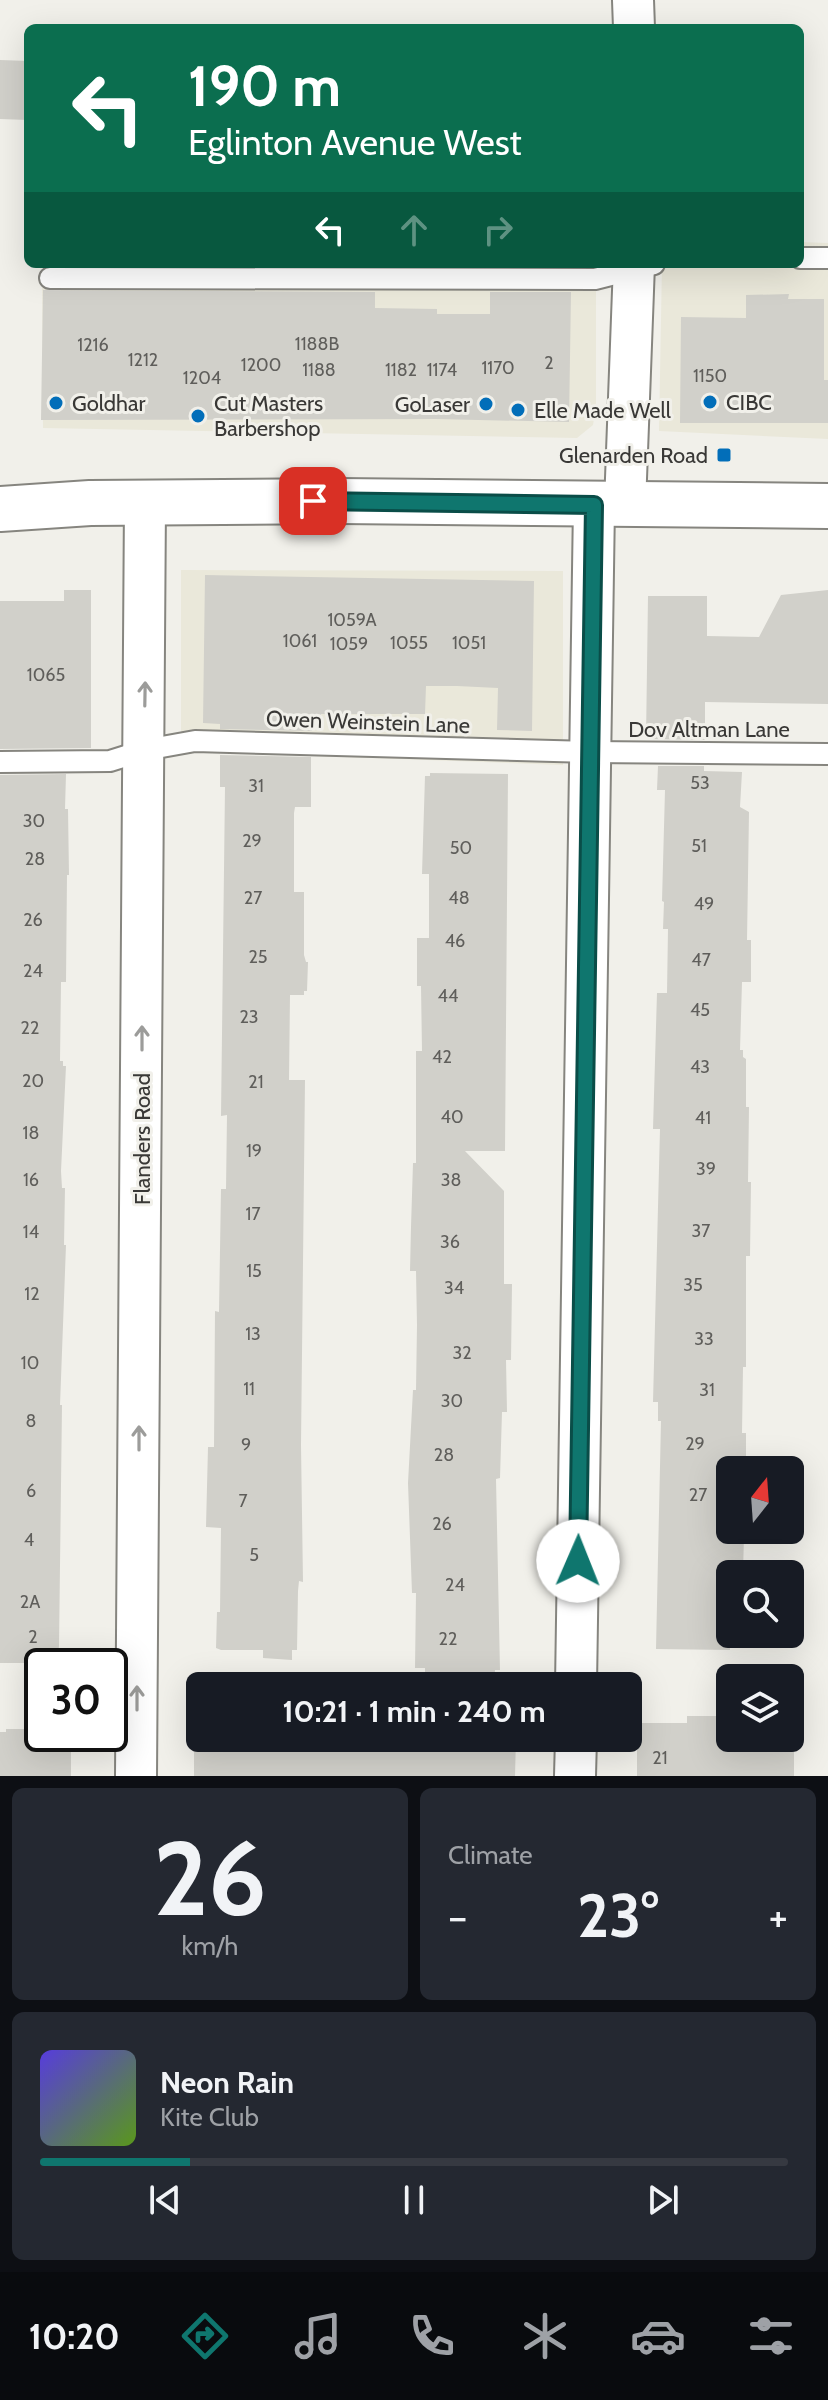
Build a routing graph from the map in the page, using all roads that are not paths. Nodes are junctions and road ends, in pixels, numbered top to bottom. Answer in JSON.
{"nodes":[{"id":1,"x":633,"y":0,"type":"edge"},
{"id":2,"x":634,"y":24,"type":"edge"},
{"id":3,"x":804,"y":258,"type":"edge"},
{"id":4,"x":828,"y":258,"type":"edge"},
{"id":5,"x":634,"y":268,"type":"edge"},
{"id":6,"x":641,"y":268,"type":"edge"},
{"id":7,"x":50,"y":278,"type":"dead end"},
{"id":8,"x":0,"y":486,"type":"edge"},
{"id":9,"x":145,"y":502,"type":"junction"},
{"id":10,"x":90,"y":503,"type":"junction"},
{"id":11,"x":610,"y":505,"type":"junction"},
{"id":12,"x":828,"y":506,"type":"edge"},
{"id":13,"x":0,"y":509,"type":"edge"},
{"id":14,"x":145,"y":750,"type":"junction"},
{"id":15,"x":590,"y":752,"type":"junction"},
{"id":16,"x":828,"y":754,"type":"edge"},
{"id":17,"x":0,"y":762,"type":"edge"},
{"id":18,"x":576,"y":1672,"type":"edge"},
{"id":19,"x":576,"y":1752,"type":"edge"},
{"id":20,"x":136,"y":1776,"type":"edge"},
{"id":21,"x":575,"y":1776,"type":"edge"}],
"edges":[{"from":1,"to":2,"type":"street"},
{"from":3,"to":4,"type":"lane"},
{"from":5,"to":7,"type":"lane"},
{"from":6,"to":11,"type":"street"},
{"from":8,"to":10,"type":"main road"},
{"from":9,"to":10,"type":"main road"},
{"from":9,"to":11,"type":"main road"},
{"from":14,"to":9,"type":"street","name":"Flanders Road","one_way":true},
{"from":10,"to":13,"type":"main road"},
{"from":11,"to":12,"type":"main road"},
{"from":11,"to":15,"type":"street"},
{"from":14,"to":15,"type":"lane","name":"Owen Weinstein Lane"},
{"from":14,"to":17,"type":"lane","name":"Owen Weinstein Lane"},
{"from":20,"to":14,"type":"street","name":"Flanders Road","one_way":true},
{"from":15,"to":16,"type":"lane","name":"Dov Altman Lane"},
{"from":15,"to":18,"type":"street"},
{"from":19,"to":21,"type":"street"}]}
